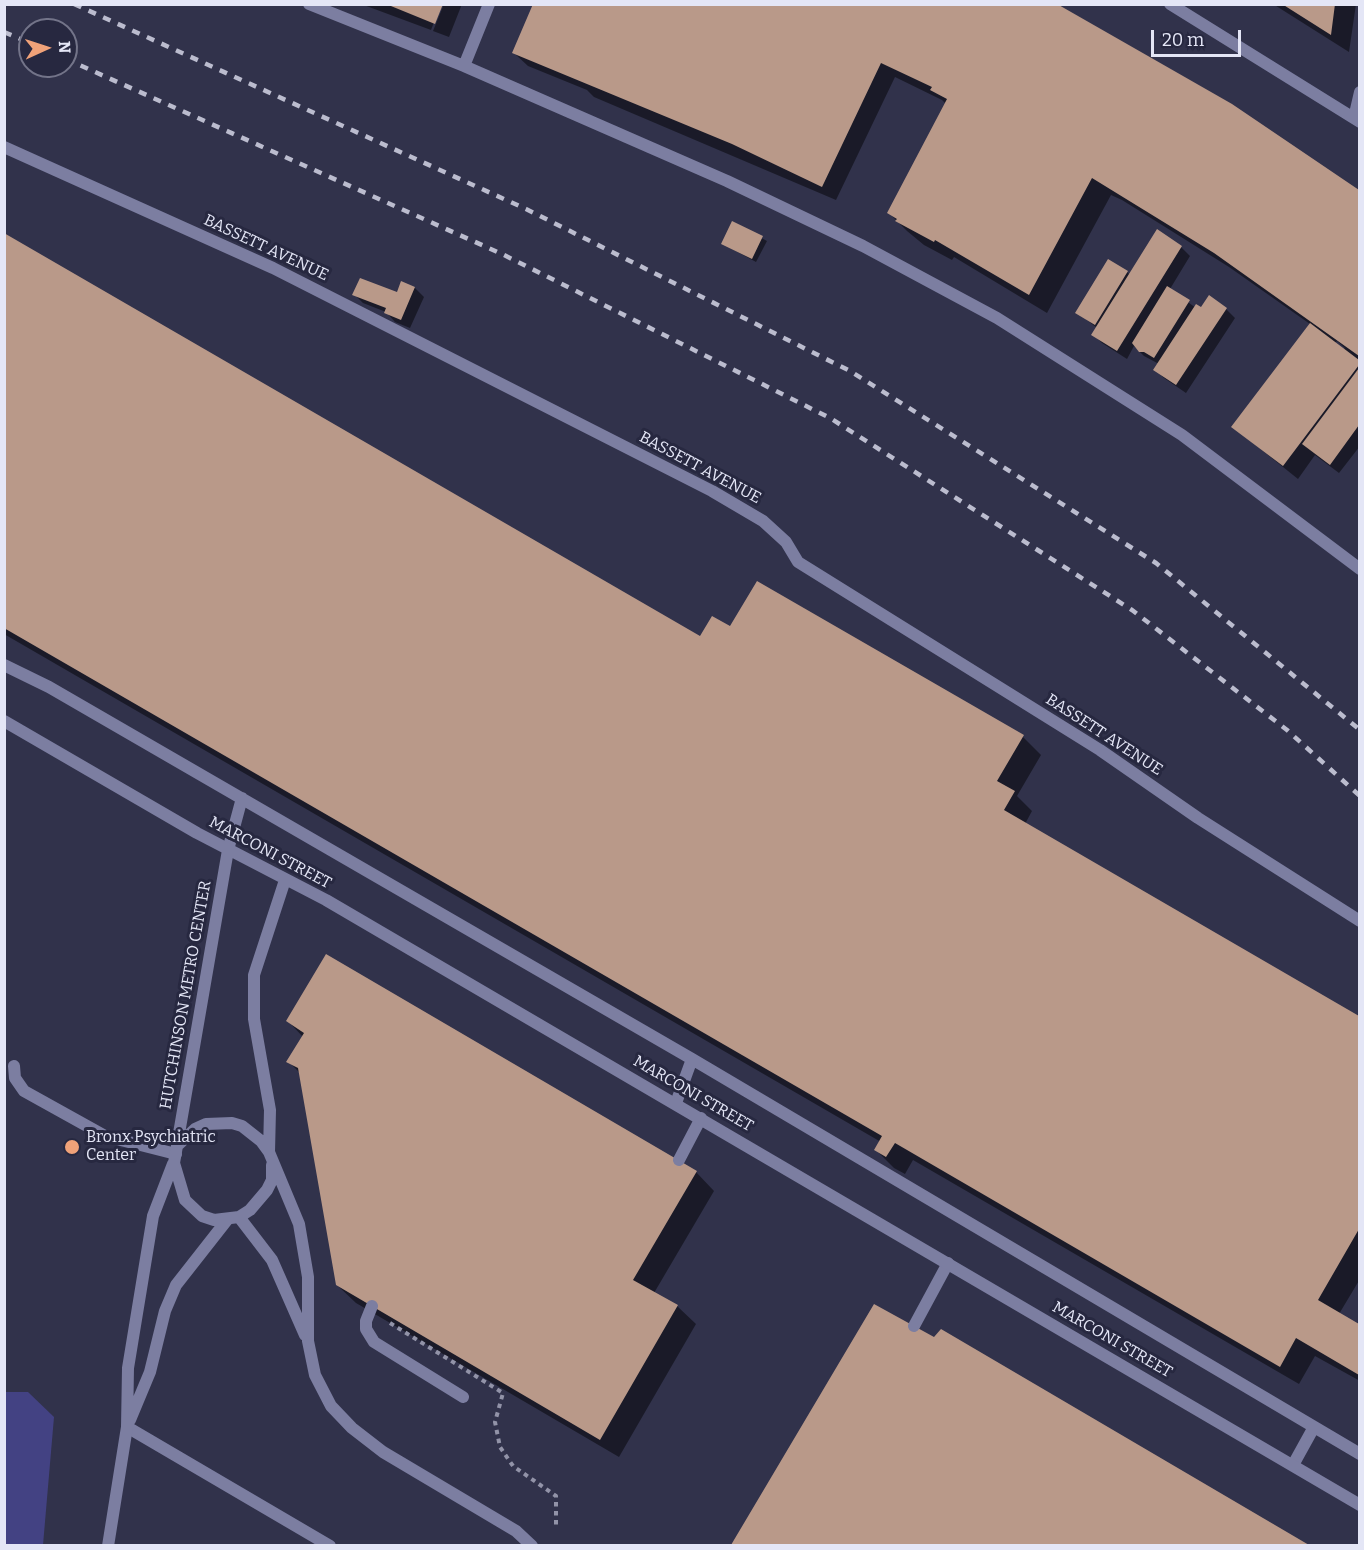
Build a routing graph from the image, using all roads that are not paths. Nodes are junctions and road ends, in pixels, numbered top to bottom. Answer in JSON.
{"nodes":[{"id":1,"x":309,"y":4,"type":"edge"},
{"id":2,"x":489,"y":4,"type":"edge"},
{"id":3,"x":1170,"y":4,"type":"edge"},
{"id":4,"x":464,"y":66,"type":"junction"},
{"id":5,"x":1359,"y":92,"type":"edge"},
{"id":6,"x":1357,"y":120,"type":"edge"},
{"id":7,"x":4,"y":147,"type":"edge"},
{"id":8,"x":1359,"y":569,"type":"edge"},
{"id":9,"x":4,"y":665,"type":"edge"},
{"id":10,"x":4,"y":721,"type":"edge"},
{"id":11,"x":242,"y":798,"type":"junction"},
{"id":12,"x":228,"y":850,"type":"junction"},
{"id":13,"x":285,"y":880,"type":"junction"},
{"id":14,"x":1359,"y":921,"type":"edge"},
{"id":15,"x":692,"y":1059,"type":"junction"},
{"id":16,"x":14,"y":1066,"type":"dead end"},
{"id":17,"x":676,"y":1103,"type":"junction"},
{"id":18,"x":701,"y":1118,"type":"junction"},
{"id":19,"x":269,"y":1152,"type":"junction"},
{"id":20,"x":176,"y":1154,"type":"junction"},
{"id":21,"x":679,"y":1160,"type":"dead end"},
{"id":22,"x":272,"y":1165,"type":"junction"},
{"id":23,"x":233,"y":1218,"type":"junction"},
{"id":24,"x":948,"y":1263,"type":"junction"},
{"id":25,"x":372,"y":1306,"type":"dead end"},
{"id":26,"x":914,"y":1326,"type":"dead end"},
{"id":27,"x":308,"y":1341,"type":"junction"},
{"id":28,"x":463,"y":1397,"type":"dead end"},
{"id":29,"x":127,"y":1427,"type":"junction"},
{"id":30,"x":1314,"y":1427,"type":"junction"},
{"id":31,"x":1359,"y":1454,"type":"edge"},
{"id":32,"x":1293,"y":1466,"type":"junction"},
{"id":33,"x":1359,"y":1505,"type":"edge"},
{"id":34,"x":108,"y":1545,"type":"edge"},
{"id":35,"x":330,"y":1545,"type":"edge"},
{"id":36,"x":532,"y":1545,"type":"edge"}],
"edges":[{"from":1,"to":4,"type":"street"},
{"from":2,"to":4,"type":"street"},
{"from":3,"to":6,"type":"street"},
{"from":4,"to":8,"type":"street"},
{"from":5,"to":6,"type":"street"},
{"from":7,"to":14,"type":"street","name":"BASSETT AVENUE"},
{"from":9,"to":11,"type":"street"},
{"from":10,"to":12,"type":"street","name":"MARCONI STREET"},
{"from":11,"to":12,"type":"street","name":"HUTCHINSON METRO CENTER"},
{"from":11,"to":15,"type":"street"},
{"from":12,"to":13,"type":"street","name":"MARCONI STREET"},
{"from":12,"to":20,"type":"street","name":"HUTCHINSON METRO CENTER"},
{"from":13,"to":17,"type":"street","name":"MARCONI STREET"},
{"from":13,"to":19,"type":"street","name":"HUTCHINSON METRO CENTER"},
{"from":15,"to":17,"type":"street"},
{"from":15,"to":30,"type":"street"},
{"from":16,"to":20,"type":"street"},
{"from":17,"to":18,"type":"street","name":"MARCONI STREET"},
{"from":18,"to":21,"type":"street"},
{"from":18,"to":24,"type":"street","name":"MARCONI STREET"},
{"from":19,"to":20,"type":"street","name":"HUTCHINSON METRO CENTER"},
{"from":19,"to":22,"type":"street","name":"HUTCHINSON METRO CENTER"},
{"from":20,"to":23,"type":"street","name":"HUTCHINSON METRO CENTER"},
{"from":20,"to":29,"type":"street","name":"HUTCHINSON METRO CENTER"},
{"from":22,"to":23,"type":"street","name":"HUTCHINSON METRO CENTER"},
{"from":22,"to":27,"type":"street","name":"HUTCHINSON METRO CENTER"},
{"from":23,"to":27,"type":"street","name":"HUTCHINSON METRO CENTER"},
{"from":23,"to":29,"type":"street","name":"HUTCHINSON METRO CENTER"},
{"from":24,"to":26,"type":"street"},
{"from":24,"to":32,"type":"street","name":"MARCONI STREET"},
{"from":25,"to":28,"type":"street"},
{"from":27,"to":36,"type":"street","name":"HUTCHINSON METRO CENTER"},
{"from":29,"to":34,"type":"street","name":"HUTCHINSON METRO CENTER"},
{"from":29,"to":35,"type":"street"},
{"from":30,"to":31,"type":"street"},
{"from":30,"to":32,"type":"street"},
{"from":32,"to":33,"type":"street","name":"MARCONI STREET"}]}
